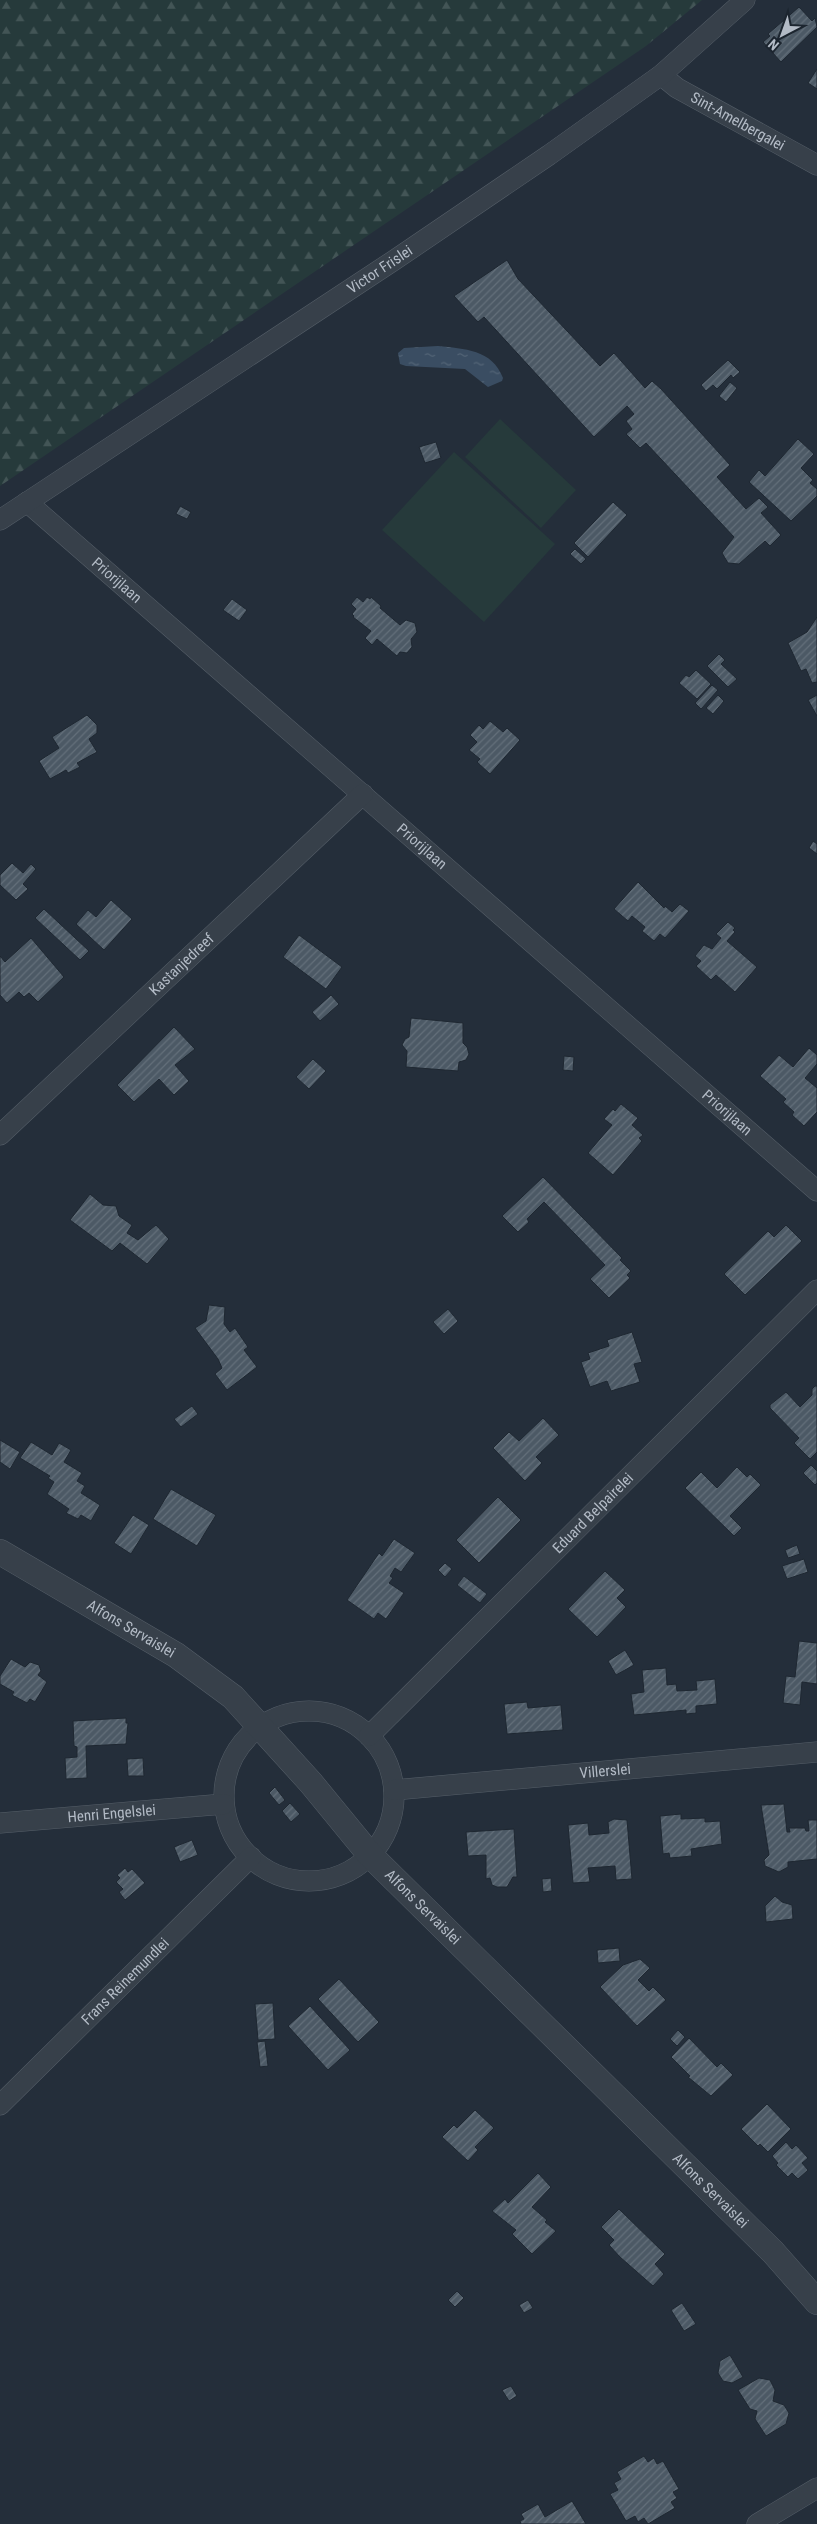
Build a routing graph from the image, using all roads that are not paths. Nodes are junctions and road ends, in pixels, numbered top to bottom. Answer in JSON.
{"nodes":[{"id":1,"x":745,"y":0,"type":"edge"},
{"id":2,"x":661,"y":75,"type":"junction"},
{"id":3,"x":817,"y":165,"type":"edge"},
{"id":4,"x":27,"y":502,"type":"junction"},
{"id":5,"x":0,"y":520,"type":"edge"},
{"id":6,"x":363,"y":794,"type":"junction"},
{"id":7,"x":0,"y":1135,"type":"edge"},
{"id":8,"x":817,"y":1191,"type":"edge"},
{"id":9,"x":817,"y":1290,"type":"edge"},
{"id":10,"x":0,"y":1552,"type":"edge"},
{"id":11,"x":260,"y":1727,"type":"junction"},
{"id":12,"x":369,"y":1736,"type":"junction"},
{"id":13,"x":817,"y":1752,"type":"edge"},
{"id":14,"x":394,"y":1790,"type":"junction"},
{"id":15,"x":224,"y":1804,"type":"junction"},
{"id":16,"x":0,"y":1823,"type":"edge"},
{"id":17,"x":370,"y":1855,"type":"junction"},
{"id":18,"x":251,"y":1857,"type":"junction"},
{"id":19,"x":0,"y":2105,"type":"edge"},
{"id":20,"x":817,"y":2302,"type":"edge"},
{"id":21,"x":817,"y":2488,"type":"edge"},
{"id":22,"x":757,"y":2524,"type":"edge"}],
"edges":[{"from":1,"to":2,"type":"street","name":"Victor Frislei"},
{"from":2,"to":3,"type":"street","name":"Sint-Amelbergalei"},
{"from":2,"to":4,"type":"street","name":"Victor Frislei"},
{"from":4,"to":5,"type":"street","name":"Victor Frislei"},
{"from":4,"to":6,"type":"street","name":"Priorijlaan"},
{"from":6,"to":7,"type":"street","name":"Kastanjedreef"},
{"from":6,"to":8,"type":"street","name":"Priorijlaan"},
{"from":9,"to":12,"type":"street","name":"Eduard Belpairelei"},
{"from":10,"to":11,"type":"street","name":"Alfons Servaislei"},
{"from":11,"to":12,"type":"street"},
{"from":11,"to":15,"type":"street"},
{"from":11,"to":17,"type":"street","name":"Alfons Servaislei"},
{"from":12,"to":14,"type":"street"},
{"from":13,"to":14,"type":"street","name":"Villerslei"},
{"from":14,"to":17,"type":"street"},
{"from":15,"to":16,"type":"street","name":"Henri Engelslei"},
{"from":15,"to":18,"type":"street"},
{"from":17,"to":18,"type":"street"},
{"from":17,"to":20,"type":"street","name":"Alfons Servaislei"},
{"from":18,"to":19,"type":"street","name":"Frans Reinemundlei"},
{"from":21,"to":22,"type":"street"}]}
